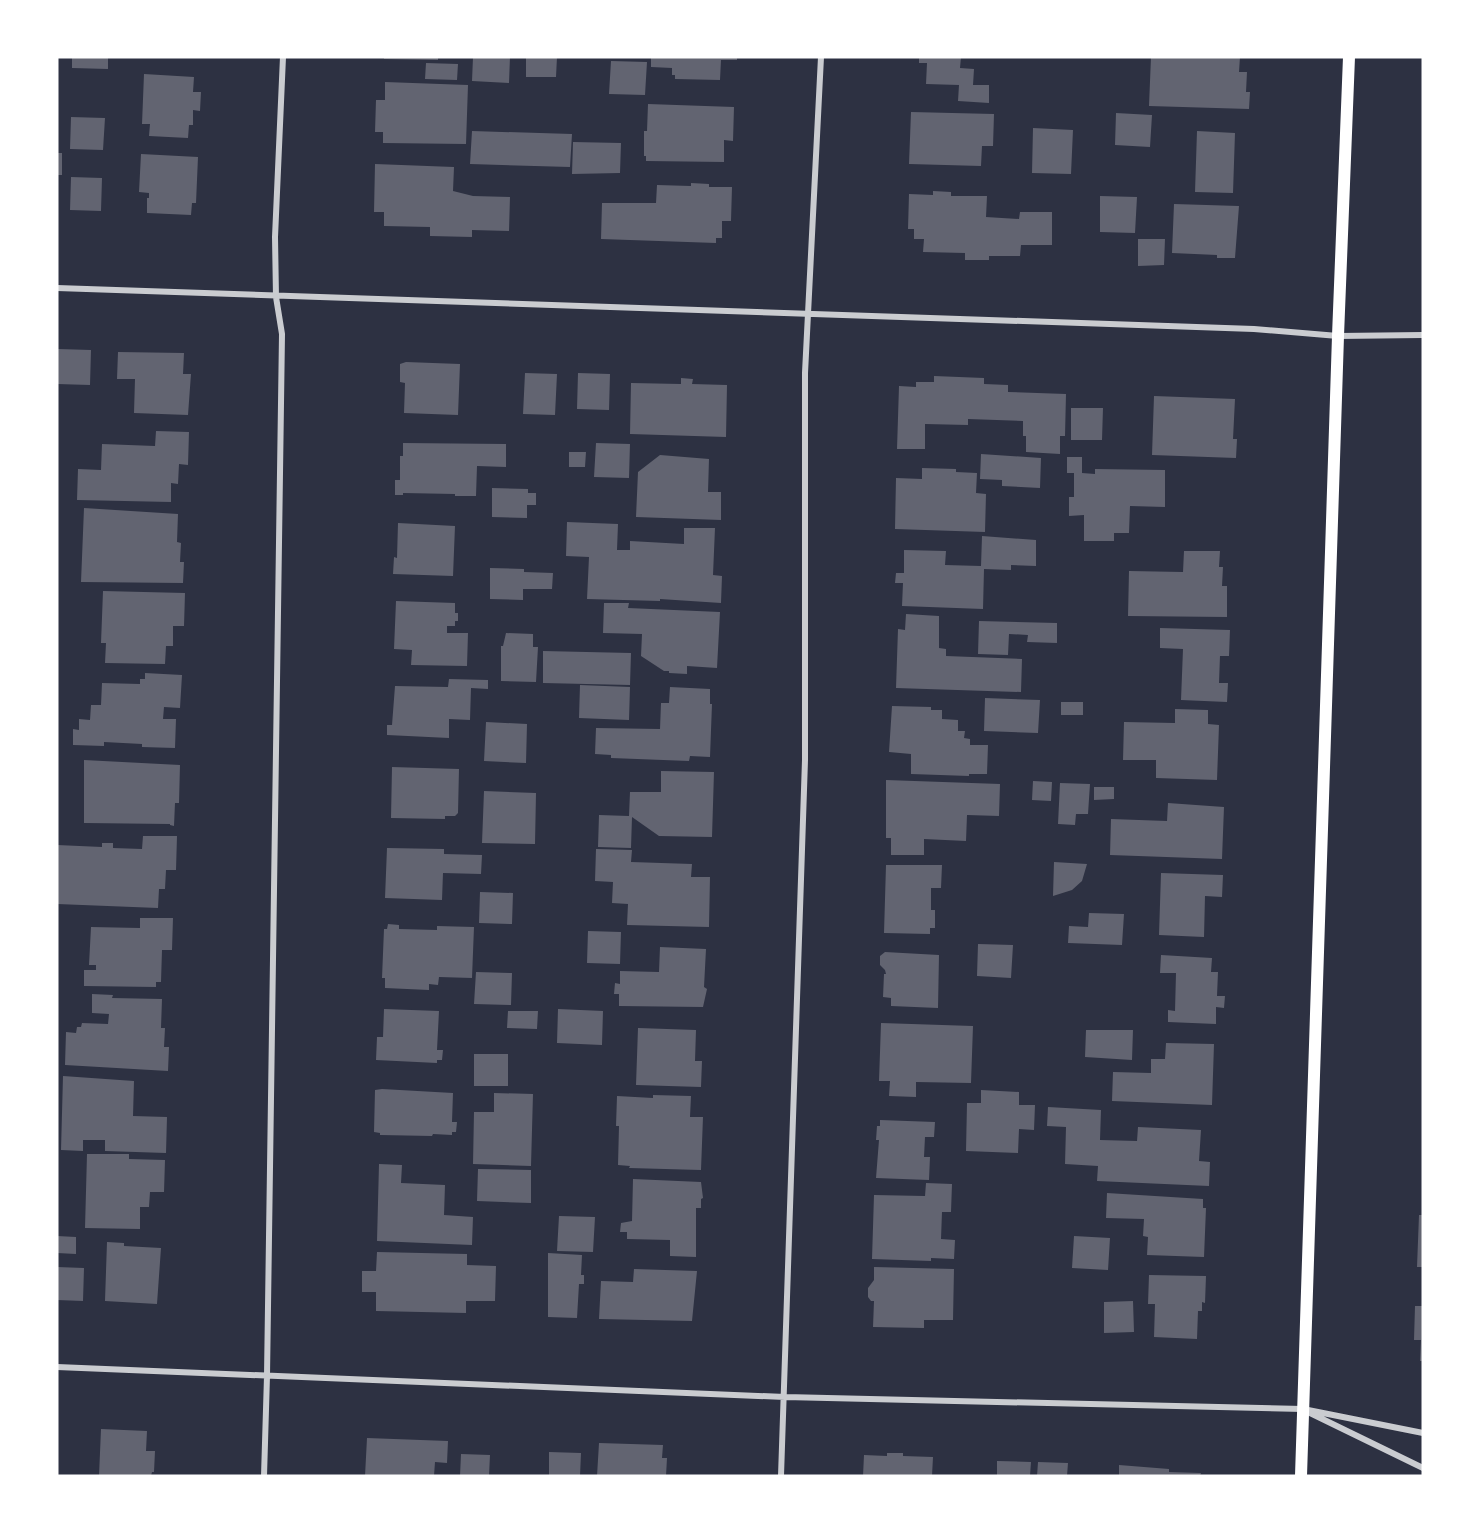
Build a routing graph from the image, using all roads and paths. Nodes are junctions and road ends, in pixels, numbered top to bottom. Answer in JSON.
{"nodes":[{"id":1,"x":283,"y":57,"type":"edge"},
{"id":2,"x":821,"y":57,"type":"edge"},
{"id":3,"x":1349,"y":57,"type":"edge"},
{"id":4,"x":57,"y":288,"type":"edge"},
{"id":5,"x":276,"y":297,"type":"junction"},
{"id":6,"x":807,"y":315,"type":"junction"},
{"id":7,"x":1338,"y":336,"type":"junction"},
{"id":8,"x":1423,"y":336,"type":"edge"},
{"id":9,"x":57,"y":1367,"type":"edge"},
{"id":10,"x":267,"y":1376,"type":"junction"},
{"id":11,"x":785,"y":1396,"type":"junction"},
{"id":12,"x":1303,"y":1409,"type":"junction"},
{"id":13,"x":1423,"y":1433,"type":"edge"},
{"id":14,"x":1423,"y":1468,"type":"edge"},
{"id":15,"x":264,"y":1476,"type":"edge"},
{"id":16,"x":781,"y":1476,"type":"edge"},
{"id":17,"x":1301,"y":1476,"type":"edge"}],
"edges":[{"from":1,"to":5,"type":"street"},
{"from":2,"to":6,"type":"street"},
{"from":3,"to":7,"type":"main road"},
{"from":4,"to":5,"type":"street"},
{"from":5,"to":6,"type":"street"},
{"from":5,"to":10,"type":"street"},
{"from":6,"to":7,"type":"street"},
{"from":6,"to":11,"type":"street"},
{"from":7,"to":8,"type":"street"},
{"from":7,"to":12,"type":"main road"},
{"from":9,"to":10,"type":"street"},
{"from":10,"to":11,"type":"street"},
{"from":10,"to":15,"type":"street"},
{"from":11,"to":12,"type":"street"},
{"from":11,"to":16,"type":"street"},
{"from":12,"to":13,"type":"street"},
{"from":12,"to":14,"type":"street"},
{"from":12,"to":17,"type":"main road"}]}
